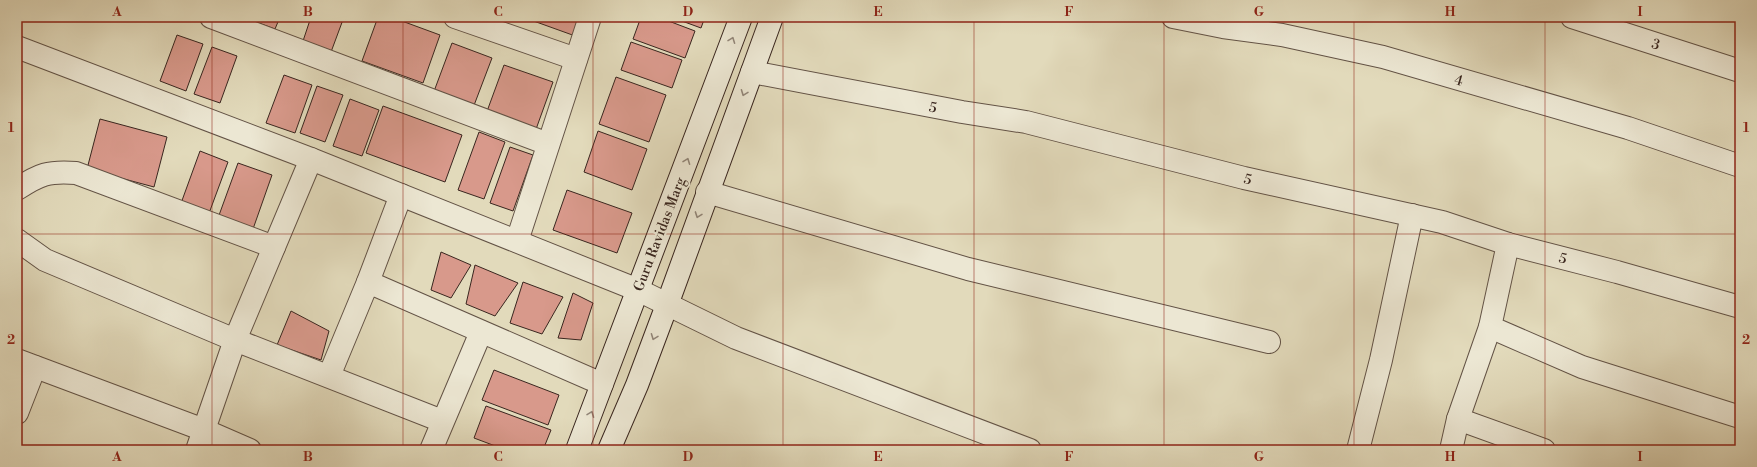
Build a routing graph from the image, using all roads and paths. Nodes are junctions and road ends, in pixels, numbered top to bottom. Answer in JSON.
{"nodes":[{"id":1,"x":211,"y":17,"type":"edge"},
{"id":2,"x":455,"y":17,"type":"edge"},
{"id":3,"x":590,"y":17,"type":"edge"},
{"id":4,"x":741,"y":17,"type":"edge"},
{"id":5,"x":772,"y":17,"type":"edge"},
{"id":6,"x":1173,"y":17,"type":"edge"},
{"id":7,"x":1572,"y":17,"type":"edge"},
{"id":8,"x":17,"y":47,"type":"edge"},
{"id":9,"x":576,"y":59,"type":"junction"},
{"id":10,"x":1740,"y":71,"type":"edge"},
{"id":11,"x":752,"y":72,"type":"junction"},
{"id":12,"x":548,"y":144,"type":"junction"},
{"id":13,"x":311,"y":159,"type":"junction"},
{"id":14,"x":1740,"y":166,"type":"edge"},
{"id":15,"x":17,"y":189,"type":"edge"},
{"id":16,"x":707,"y":192,"type":"junction"},
{"id":17,"x":401,"y":195,"type":"junction"},
{"id":18,"x":1412,"y":215,"type":"junction"},
{"id":19,"x":17,"y":240,"type":"edge"},
{"id":20,"x":516,"y":241,"type":"junction"},
{"id":21,"x":1508,"y":244,"type":"junction"},
{"id":22,"x":274,"y":247,"type":"junction"},
{"id":23,"x":368,"y":282,"type":"junction"},
{"id":24,"x":638,"y":290,"type":"junction"},
{"id":25,"x":666,"y":305,"type":"junction"},
{"id":26,"x":1740,"y":307,"type":"edge"},
{"id":27,"x":1490,"y":327,"type":"junction"},
{"id":28,"x":481,"y":332,"type":"junction"},
{"id":29,"x":235,"y":340,"type":"junction"},
{"id":30,"x":1269,"y":342,"type":"dead end"},
{"id":31,"x":26,"y":364,"type":"edge"},
{"id":32,"x":329,"y":376,"type":"junction"},
{"id":33,"x":602,"y":384,"type":"junction"},
{"id":34,"x":17,"y":413,"type":"edge"},
{"id":35,"x":1740,"y":417,"type":"edge"},
{"id":36,"x":1458,"y":419,"type":"junction"},
{"id":37,"x":442,"y":421,"type":"junction"},
{"id":38,"x":204,"y":430,"type":"junction"},
{"id":39,"x":197,"y":450,"type":"edge"},
{"id":40,"x":250,"y":450,"type":"edge"},
{"id":41,"x":430,"y":450,"type":"edge"},
{"id":42,"x":577,"y":450,"type":"edge"},
{"id":43,"x":609,"y":450,"type":"edge"},
{"id":44,"x":1030,"y":450,"type":"edge"},
{"id":45,"x":1358,"y":450,"type":"edge"},
{"id":46,"x":1451,"y":450,"type":"edge"},
{"id":47,"x":1544,"y":450,"type":"edge"}],
"edges":[{"from":1,"to":12,"type":"street"},
{"from":2,"to":9,"type":"street"},
{"from":3,"to":9,"type":"street"},
{"from":24,"to":4,"type":"street","name":"Guru Ravidas Marg","one_way":true},
{"from":5,"to":11,"type":"street"},
{"from":6,"to":14,"type":"street","name":"4"},
{"from":7,"to":10,"type":"street","name":"3"},
{"from":8,"to":13,"type":"street"},
{"from":9,"to":12,"type":"street"},
{"from":11,"to":16,"type":"street","one_way":true},
{"from":11,"to":18,"type":"street","name":"5"},
{"from":12,"to":20,"type":"street"},
{"from":13,"to":17,"type":"street"},
{"from":13,"to":22,"type":"street"},
{"from":15,"to":22,"type":"street"},
{"from":16,"to":25,"type":"street","one_way":true},
{"from":16,"to":30,"type":"street"},
{"from":17,"to":20,"type":"street"},
{"from":17,"to":23,"type":"street"},
{"from":18,"to":21,"type":"street","name":"5"},
{"from":18,"to":45,"type":"street"},
{"from":19,"to":29,"type":"street"},
{"from":20,"to":24,"type":"street"},
{"from":21,"to":26,"type":"street","name":"5"},
{"from":21,"to":27,"type":"street"},
{"from":22,"to":29,"type":"street"},
{"from":23,"to":28,"type":"street"},
{"from":23,"to":32,"type":"street"},
{"from":24,"to":25,"type":"street"},
{"from":24,"to":33,"type":"street","name":"Guru Ravidas Marg"},
{"from":25,"to":43,"type":"street","one_way":true},
{"from":25,"to":44,"type":"street"},
{"from":27,"to":35,"type":"street"},
{"from":27,"to":36,"type":"street"},
{"from":28,"to":33,"type":"street"},
{"from":28,"to":37,"type":"street"},
{"from":29,"to":32,"type":"street"},
{"from":29,"to":38,"type":"street"},
{"from":31,"to":34,"type":"street"},
{"from":31,"to":38,"type":"street"},
{"from":32,"to":37,"type":"street"},
{"from":42,"to":33,"type":"street","name":"Guru Ravidas Marg","one_way":true},
{"from":36,"to":46,"type":"street"},
{"from":36,"to":47,"type":"street"},
{"from":37,"to":41,"type":"street"},
{"from":38,"to":39,"type":"street"},
{"from":38,"to":40,"type":"street"}]}
